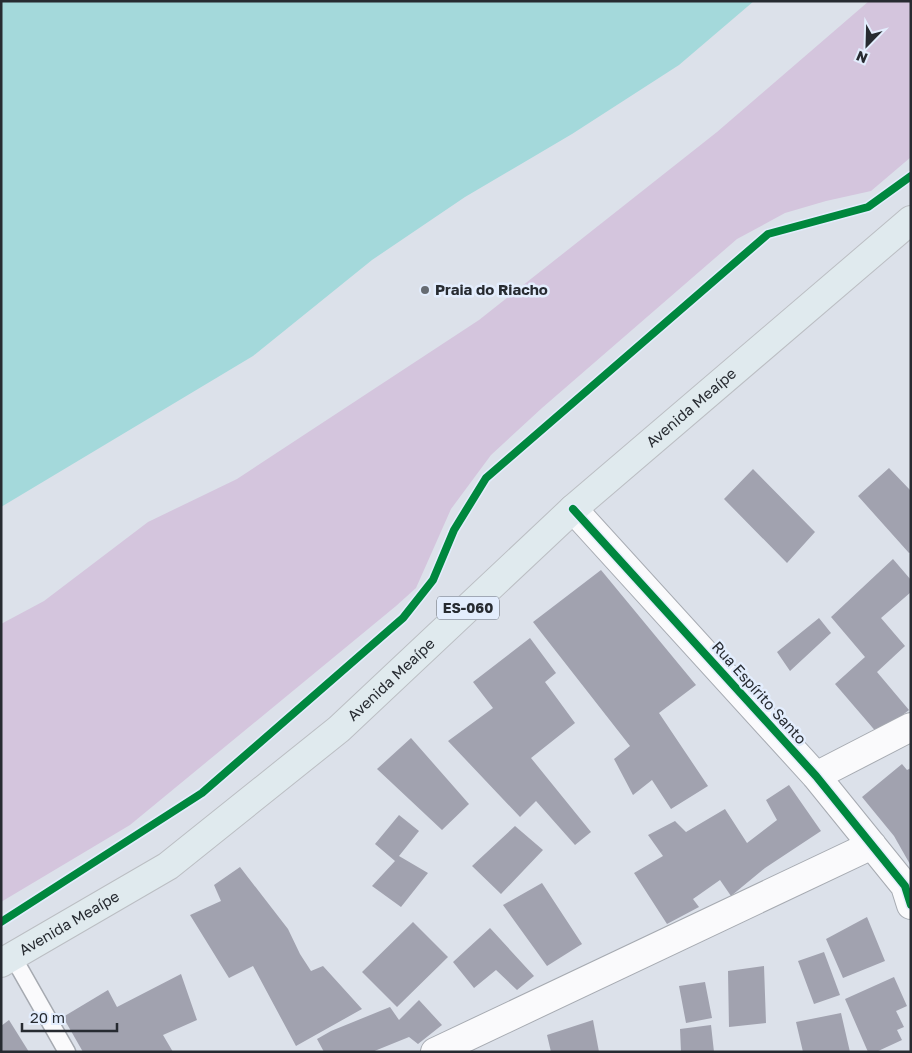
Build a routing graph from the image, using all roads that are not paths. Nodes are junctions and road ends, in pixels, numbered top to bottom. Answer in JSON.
{"nodes":[{"id":1,"x":911,"y":220,"type":"edge"},
{"id":2,"x":573,"y":509,"type":"junction"},
{"id":3,"x":911,"y":727,"type":"edge"},
{"id":4,"x":816,"y":776,"type":"junction"},
{"id":5,"x":872,"y":845,"type":"junction"},
{"id":6,"x":911,"y":905,"type":"edge"},
{"id":7,"x":7,"y":960,"type":"edge"},
{"id":8,"x":67,"y":1052,"type":"edge"},
{"id":9,"x":434,"y":1052,"type":"edge"}],
"edges":[{"from":1,"to":2,"type":"main road","name":"Avenida Meaípe","number":"ES-060"},
{"from":2,"to":4,"type":"street","name":"Rua Espírito Santo"},
{"from":2,"to":7,"type":"main road","name":"Avenida Meaípe","number":"ES-060"},
{"from":3,"to":4,"type":"street"},
{"from":4,"to":5,"type":"street","name":"Rua Espírito Santo"},
{"from":5,"to":6,"type":"street","name":"Rua Espírito Santo"},
{"from":5,"to":9,"type":"street"},
{"from":7,"to":8,"type":"lane"}]}
